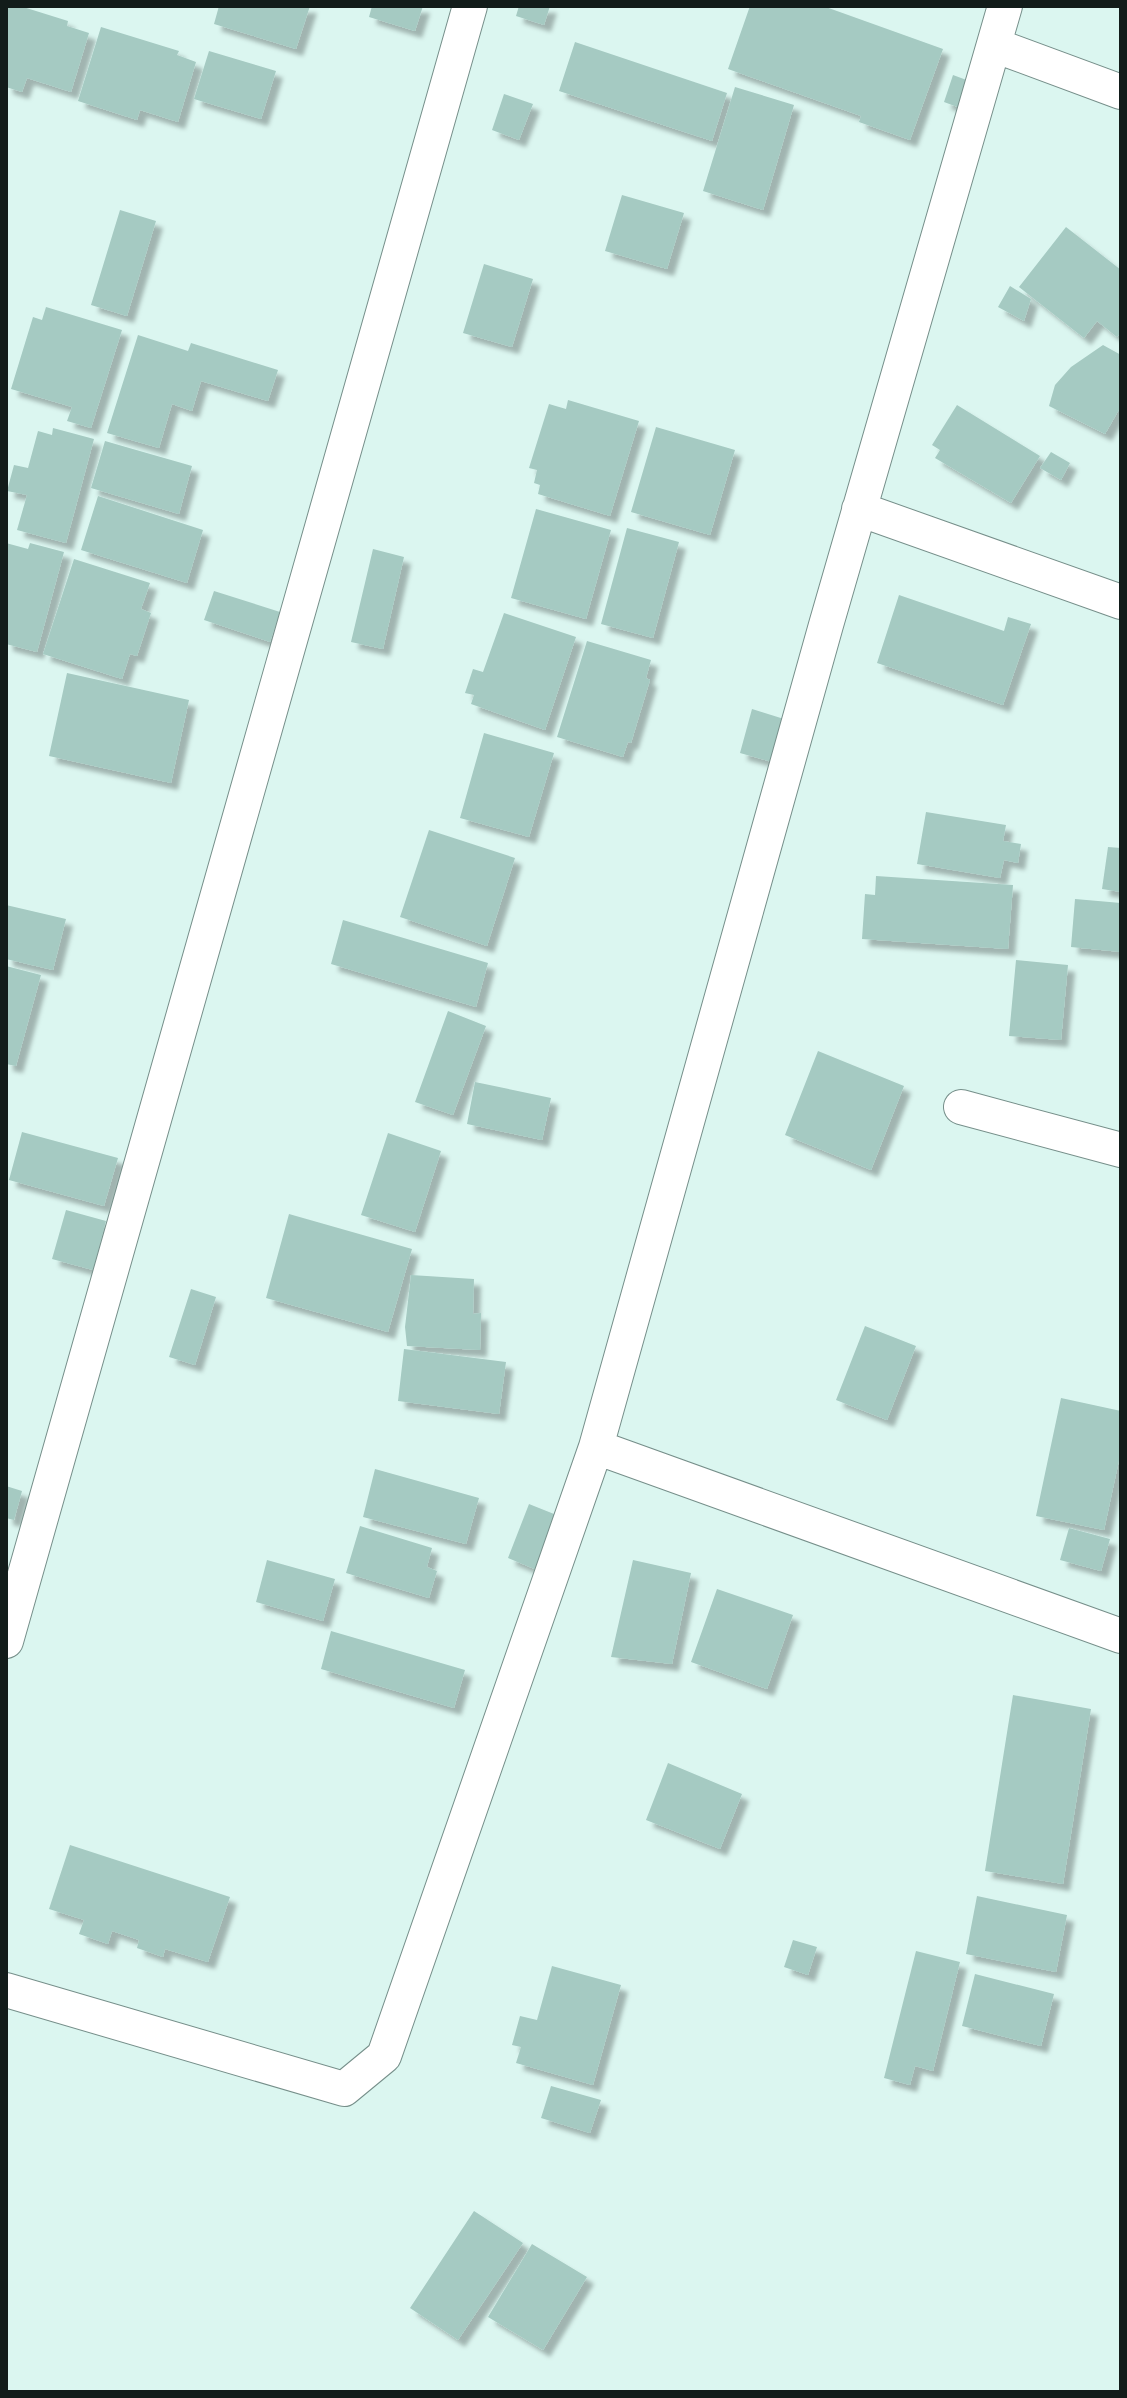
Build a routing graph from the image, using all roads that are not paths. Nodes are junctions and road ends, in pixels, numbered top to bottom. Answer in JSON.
{"nodes":[{"id":1,"x":470,"y":6,"type":"edge"},
{"id":2,"x":1005,"y":6,"type":"edge"},
{"id":3,"x":994,"y":45,"type":"junction"},
{"id":4,"x":1121,"y":92,"type":"edge"},
{"id":5,"x":859,"y":509,"type":"junction"},
{"id":6,"x":1121,"y":602,"type":"edge"},
{"id":7,"x":961,"y":1107,"type":"dead end"},
{"id":8,"x":1121,"y":1150,"type":"edge"},
{"id":9,"x":596,"y":1447,"type":"junction"},
{"id":10,"x":1121,"y":1636,"type":"edge"},
{"id":11,"x":6,"y":1641,"type":"edge"},
{"id":12,"x":6,"y":1990,"type":"edge"}],
"edges":[{"from":1,"to":11,"type":"street"},
{"from":2,"to":3,"type":"street"},
{"from":3,"to":4,"type":"street"},
{"from":3,"to":5,"type":"street"},
{"from":5,"to":6,"type":"street"},
{"from":5,"to":9,"type":"street"},
{"from":7,"to":8,"type":"street"},
{"from":9,"to":10,"type":"street"},
{"from":9,"to":12,"type":"street"}]}
